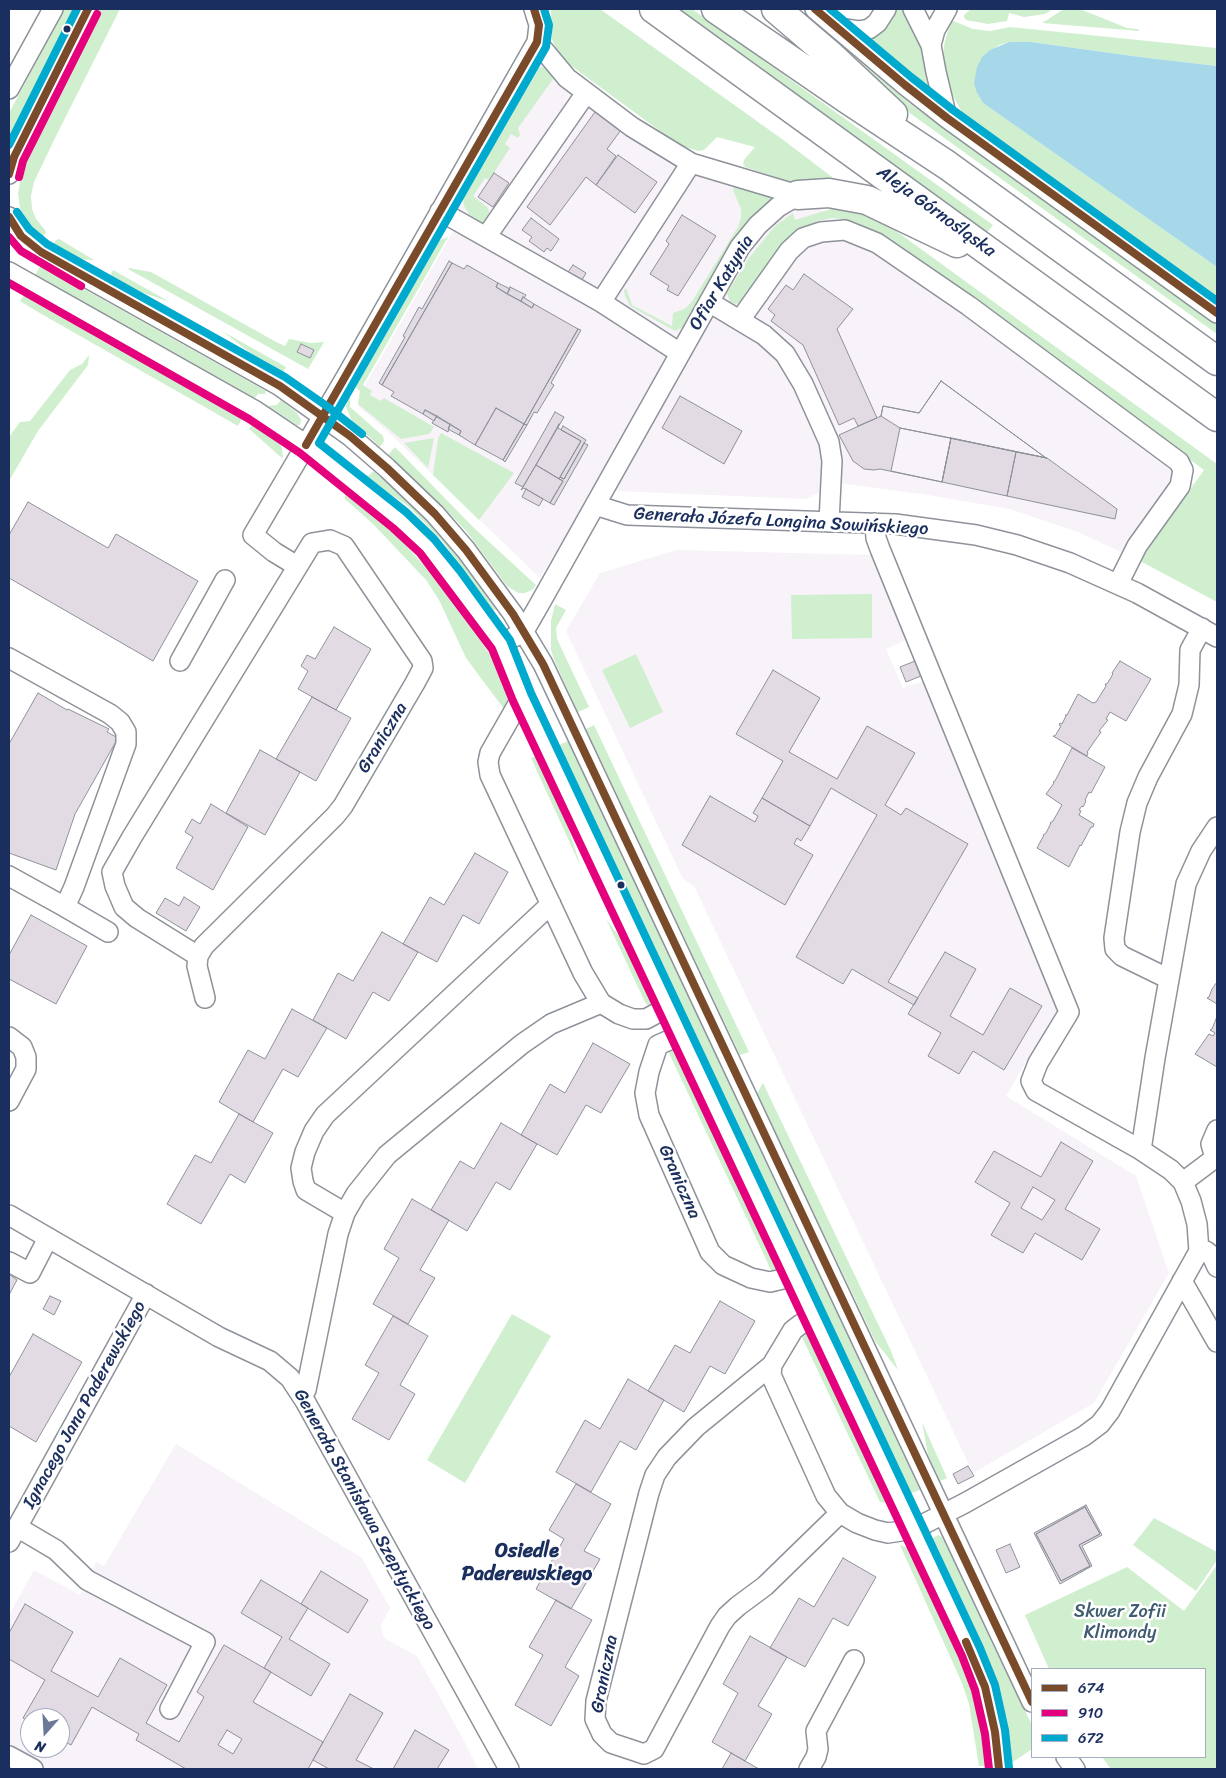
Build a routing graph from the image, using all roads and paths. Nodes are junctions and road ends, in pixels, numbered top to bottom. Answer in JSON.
{"nodes":[{"id":1,"x":53,"y":9,"type":"edge"},
{"id":2,"x":88,"y":9,"type":"edge"},
{"id":3,"x":534,"y":9,"type":"edge"},
{"id":4,"x":654,"y":9,"type":"edge"},
{"id":5,"x":716,"y":9,"type":"edge"},
{"id":6,"x":776,"y":9,"type":"edge"},
{"id":7,"x":815,"y":9,"type":"edge"},
{"id":8,"x":886,"y":9,"type":"edge"},
{"id":9,"x":913,"y":9,"type":"edge"},
{"id":10,"x":947,"y":9,"type":"edge"},
{"id":11,"x":838,"y":28,"type":"junction"},
{"id":12,"x":537,"y":42,"type":"junction"},
{"id":13,"x":931,"y":45,"type":"junction"},
{"id":14,"x":9,"y":89,"type":"edge"},
{"id":15,"x":586,"y":93,"type":"junction"},
{"id":16,"x":947,"y":118,"type":"junction"},
{"id":17,"x":692,"y":164,"type":"junction"},
{"id":18,"x":947,"y":164,"type":"junction"},
{"id":19,"x":9,"y":174,"type":"edge"},
{"id":20,"x":798,"y":195,"type":"junction"},
{"id":21,"x":440,"y":211,"type":"junction"},
{"id":22,"x":11,"y":227,"type":"edge"},
{"id":23,"x":486,"y":237,"type":"junction"},
{"id":24,"x":9,"y":272,"type":"edge"},
{"id":25,"x":1021,"y":273,"type":"junction"},
{"id":26,"x":601,"y":302,"type":"junction"},
{"id":27,"x":709,"y":302,"type":"junction"},
{"id":28,"x":1217,"y":313,"type":"edge"},
{"id":29,"x":740,"y":320,"type":"junction"},
{"id":30,"x":680,"y":353,"type":"junction"},
{"id":31,"x":1217,"y":361,"type":"edge"},
{"id":32,"x":322,"y":415,"type":"junction"},
{"id":33,"x":1217,"y":416,"type":"edge"},
{"id":34,"x":306,"y":445,"type":"junction"},
{"id":35,"x":595,"y":505,"type":"junction"},
{"id":36,"x":829,"y":522,"type":"junction"},
{"id":37,"x":875,"y":523,"type":"junction"},
{"id":38,"x":297,"y":566,"type":"junction"},
{"id":39,"x":225,"y":580,"type":"dead end"},
{"id":40,"x":1118,"y":584,"type":"junction"},
{"id":41,"x":524,"y":632,"type":"junction"},
{"id":42,"x":1210,"y":632,"type":"edge"},
{"id":43,"x":501,"y":644,"type":"junction"},
{"id":44,"x":9,"y":658,"type":"edge"},
{"id":45,"x":180,"y":661,"type":"dead end"},
{"id":46,"x":522,"y":697,"type":"junction"},
{"id":47,"x":1217,"y":827,"type":"edge"},
{"id":48,"x":9,"y":876,"type":"edge"},
{"id":49,"x":551,"y":904,"type":"junction"},
{"id":50,"x":65,"y":907,"type":"junction"},
{"id":51,"x":108,"y":932,"type":"dead end"},
{"id":52,"x":198,"y":956,"type":"junction"},
{"id":53,"x":1169,"y":979,"type":"junction"},
{"id":54,"x":205,"y":998,"type":"dead end"},
{"id":55,"x":602,"y":1003,"type":"junction"},
{"id":56,"x":668,"y":1007,"type":"junction"},
{"id":57,"x":682,"y":1035,"type":"junction"},
{"id":58,"x":9,"y":1037,"type":"edge"},
{"id":59,"x":9,"y":1101,"type":"edge"},
{"id":60,"x":1217,"y":1130,"type":"edge"},
{"id":61,"x":1141,"y":1150,"type":"junction"},
{"id":62,"x":1216,"y":1158,"type":"edge"},
{"id":63,"x":1183,"y":1182,"type":"junction"},
{"id":64,"x":345,"y":1213,"type":"junction"},
{"id":65,"x":9,"y":1215,"type":"edge"},
{"id":66,"x":48,"y":1238,"type":"junction"},
{"id":67,"x":1199,"y":1251,"type":"junction"},
{"id":68,"x":9,"y":1262,"type":"edge"},
{"id":69,"x":1217,"y":1267,"type":"edge"},
{"id":70,"x":795,"y":1276,"type":"junction"},
{"id":71,"x":1182,"y":1282,"type":"junction"},
{"id":72,"x":146,"y":1294,"type":"junction"},
{"id":73,"x":815,"y":1319,"type":"junction"},
{"id":74,"x":1217,"y":1342,"type":"edge"},
{"id":75,"x":772,"y":1366,"type":"junction"},
{"id":76,"x":306,"y":1390,"type":"dead end"},
{"id":77,"x":840,"y":1513,"type":"junction"},
{"id":78,"x":944,"y":1515,"type":"junction"},
{"id":79,"x":914,"y":1529,"type":"junction"},
{"id":80,"x":13,"y":1534,"type":"edge"},
{"id":81,"x":854,"y":1660,"type":"dead end"},
{"id":82,"x":1031,"y":1700,"type":"edge"},
{"id":83,"x":170,"y":1709,"type":"dead end"},
{"id":84,"x":9,"y":1756,"type":"edge"},
{"id":85,"x":1067,"y":1758,"type":"edge"},
{"id":86,"x":33,"y":1769,"type":"edge"},
{"id":87,"x":509,"y":1769,"type":"edge"},
{"id":88,"x":809,"y":1769,"type":"edge"},
{"id":89,"x":998,"y":1769,"type":"edge"},
{"id":90,"x":1074,"y":1769,"type":"edge"}],
"edges":[{"from":1,"to":14,"type":"street"},
{"from":2,"to":19,"type":"street"},
{"from":3,"to":12,"type":"street"},
{"from":4,"to":25,"type":"highway","name":"Aleja Górnośląska"},
{"from":5,"to":18,"type":"highway"},
{"from":6,"to":18,"type":"highway"},
{"from":7,"to":11,"type":"street"},
{"from":8,"to":11,"type":"street"},
{"from":9,"to":13,"type":"street"},
{"from":10,"to":13,"type":"street"},
{"from":11,"to":16,"type":"street"},
{"from":12,"to":15,"type":"street"},
{"from":12,"to":21,"type":"street"},
{"from":13,"to":16,"type":"street"},
{"from":15,"to":17,"type":"street"},
{"from":15,"to":23,"type":"street"},
{"from":16,"to":28,"type":"street"},
{"from":17,"to":20,"type":"street"},
{"from":17,"to":26,"type":"street"},
{"from":18,"to":31,"type":"highway"},
{"from":20,"to":25,"type":"highway"},
{"from":20,"to":27,"type":"street","name":"Ofiar Katynia"},
{"from":21,"to":23,"type":"street"},
{"from":21,"to":32,"type":"street"},
{"from":22,"to":32,"type":"street"},
{"from":23,"to":26,"type":"street"},
{"from":24,"to":34,"type":"street"},
{"from":25,"to":33,"type":"highway","name":"Aleja Górnośląska"},
{"from":26,"to":30,"type":"street"},
{"from":27,"to":29,"type":"street"},
{"from":27,"to":30,"type":"street","name":"Ofiar Katynia"},
{"from":29,"to":36,"type":"street"},
{"from":29,"to":40,"type":"street"},
{"from":30,"to":35,"type":"street","name":"Ofiar Katynia"},
{"from":32,"to":34,"type":"street"},
{"from":32,"to":41,"type":"street"},
{"from":34,"to":38,"type":"street"},
{"from":34,"to":43,"type":"street"},
{"from":35,"to":36,"type":"street","name":"Generała Józefa Longina Sowińskiego"},
{"from":35,"to":41,"type":"street","name":"Ofiar Katynia"},
{"from":36,"to":37,"type":"street","name":"Generała Józefa Longina Sowińskiego"},
{"from":37,"to":40,"type":"street","name":"Generała Józefa Longina Sowińskiego"},
{"from":37,"to":61,"type":"street"},
{"from":38,"to":52,"type":"street","name":"Graniczna"},
{"from":38,"to":52,"type":"street","name":"Graniczna"},
{"from":39,"to":45,"type":"street"},
{"from":40,"to":42,"type":"street","name":"Generała Józefa Longina Sowińskiego"},
{"from":41,"to":43,"type":"street"},
{"from":41,"to":78,"type":"street"},
{"from":42,"to":53,"type":"street"},
{"from":43,"to":46,"type":"street"},
{"from":44,"to":50,"type":"street"},
{"from":46,"to":49,"type":"street"},
{"from":46,"to":56,"type":"street"},
{"from":47,"to":53,"type":"street"},
{"from":48,"to":50,"type":"street"},
{"from":49,"to":55,"type":"street"},
{"from":49,"to":64,"type":"street"},
{"from":50,"to":51,"type":"street"},
{"from":52,"to":54,"type":"street"},
{"from":53,"to":61,"type":"street"},
{"from":55,"to":56,"type":"street"},
{"from":55,"to":64,"type":"street"},
{"from":56,"to":57,"type":"street"},
{"from":57,"to":70,"type":"street"},
{"from":57,"to":70,"type":"street","name":"Graniczna"},
{"from":58,"to":59,"type":"street"},
{"from":60,"to":62,"type":"street"},
{"from":61,"to":63,"type":"street"},
{"from":62,"to":63,"type":"street"},
{"from":63,"to":67,"type":"street"},
{"from":64,"to":76,"type":"street"},
{"from":65,"to":66,"type":"street","name":"Generała Stanisława Szeptyckiego"},
{"from":66,"to":68,"type":"street"},
{"from":66,"to":72,"type":"street","name":"Generała Stanisława Szeptyckiego"},
{"from":67,"to":69,"type":"street"},
{"from":67,"to":71,"type":"street"},
{"from":70,"to":73,"type":"street"},
{"from":71,"to":74,"type":"street"},
{"from":71,"to":78,"type":"street"},
{"from":72,"to":80,"type":"street","name":"Ignacego Jana Paderewskiego"},
{"from":72,"to":87,"type":"street","name":"Generała Stanisława Szeptyckiego"},
{"from":73,"to":75,"type":"street","name":"Graniczna"},
{"from":73,"to":79,"type":"street"},
{"from":75,"to":77,"type":"street"},
{"from":75,"to":77,"type":"street","name":"Graniczna"},
{"from":77,"to":79,"type":"street"},
{"from":78,"to":79,"type":"street"},
{"from":78,"to":82,"type":"street"},
{"from":79,"to":89,"type":"street"},
{"from":80,"to":83,"type":"street"},
{"from":81,"to":88,"type":"street"},
{"from":84,"to":86,"type":"street"},
{"from":85,"to":90,"type":"street"}]}
